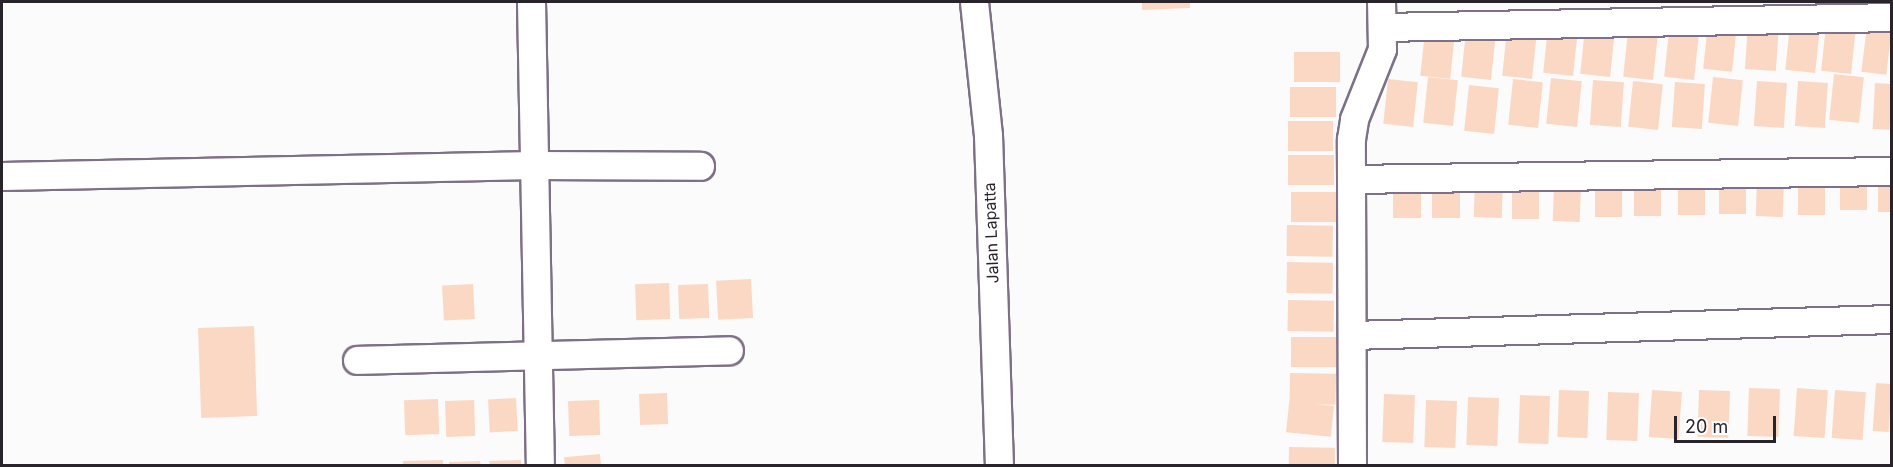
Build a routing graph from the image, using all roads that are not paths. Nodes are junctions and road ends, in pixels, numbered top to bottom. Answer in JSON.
{"nodes":[{"id":1,"x":531,"y":2,"type":"edge"},
{"id":2,"x":974,"y":2,"type":"edge"},
{"id":3,"x":1382,"y":14,"type":"edge"},
{"id":4,"x":1892,"y":17,"type":"edge"},
{"id":5,"x":535,"y":165,"type":"junction"},
{"id":6,"x":700,"y":166,"type":"dead end"},
{"id":7,"x":1892,"y":171,"type":"edge"},
{"id":8,"x":2,"y":176,"type":"edge"},
{"id":9,"x":1350,"y":179,"type":"junction"},
{"id":10,"x":1892,"y":319,"type":"edge"},
{"id":11,"x":1352,"y":335,"type":"junction"},
{"id":12,"x":729,"y":350,"type":"dead end"},
{"id":13,"x":538,"y":355,"type":"junction"},
{"id":14,"x":357,"y":360,"type":"dead end"},
{"id":15,"x":540,"y":465,"type":"edge"},
{"id":16,"x":999,"y":465,"type":"edge"},
{"id":17,"x":1352,"y":465,"type":"edge"}],
"edges":[{"from":1,"to":5,"type":"street"},
{"from":2,"to":16,"type":"street","name":"Jalan Lapatta"},
{"from":3,"to":4,"type":"street"},
{"from":3,"to":9,"type":"street"},
{"from":5,"to":6,"type":"street"},
{"from":5,"to":8,"type":"street"},
{"from":5,"to":13,"type":"street"},
{"from":7,"to":9,"type":"street"},
{"from":9,"to":11,"type":"street"},
{"from":10,"to":11,"type":"street"},
{"from":11,"to":17,"type":"street"},
{"from":12,"to":13,"type":"street"},
{"from":13,"to":14,"type":"street"},
{"from":13,"to":15,"type":"street"}]}
